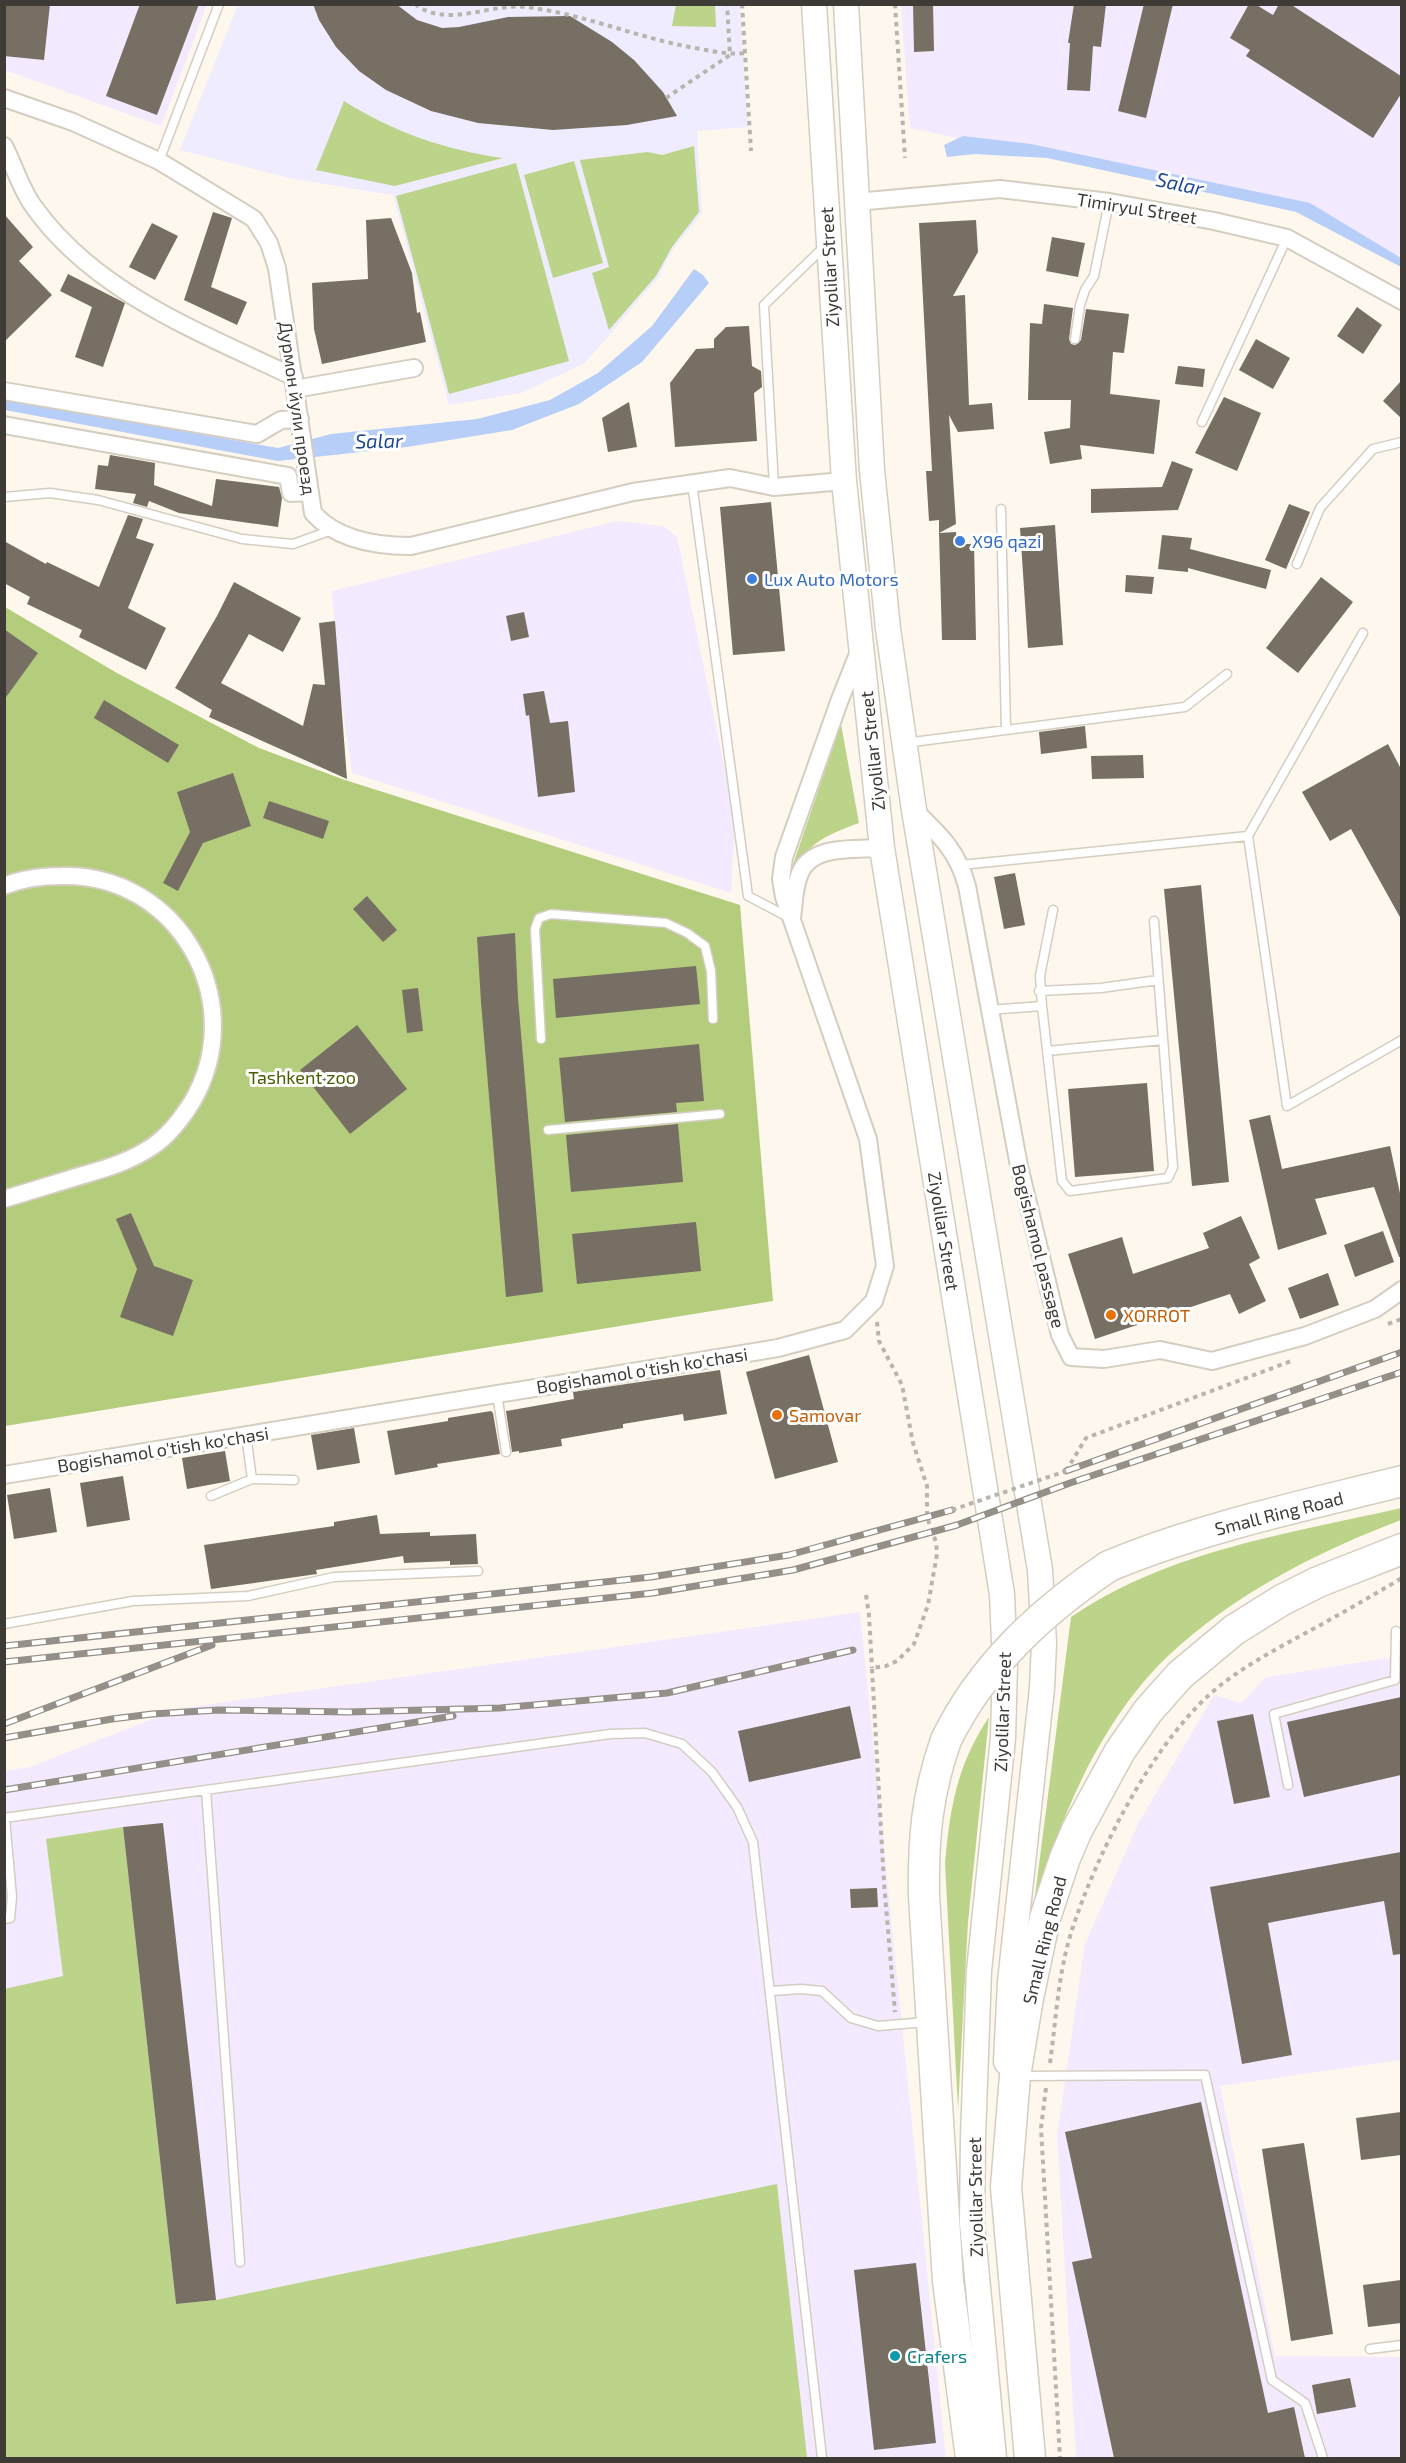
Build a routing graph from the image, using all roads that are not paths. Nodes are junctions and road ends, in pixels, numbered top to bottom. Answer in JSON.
{"nodes":[{"id":1,"x":219,"y":4,"type":"edge"},
{"id":2,"x":814,"y":4,"type":"edge"},
{"id":3,"x":846,"y":4,"type":"edge"},
{"id":4,"x":4,"y":98,"type":"edge"},
{"id":5,"x":4,"y":146,"type":"edge"},
{"id":6,"x":159,"y":161,"type":"junction"},
{"id":7,"x":856,"y":202,"type":"junction"},
{"id":8,"x":1109,"y":202,"type":"junction"},
{"id":9,"x":1287,"y":238,"type":"junction"},
{"id":10,"x":828,"y":243,"type":"junction"},
{"id":11,"x":1401,"y":301,"type":"edge"},
{"id":12,"x":862,"y":311,"type":"junction"},
{"id":13,"x":832,"y":313,"type":"junction"},
{"id":14,"x":1075,"y":339,"type":"dead end"},
{"id":15,"x":414,"y":368,"type":"dead end"},
{"id":16,"x":295,"y":383,"type":"junction"},
{"id":17,"x":4,"y":391,"type":"edge"},
{"id":18,"x":1202,"y":422,"type":"dead end"},
{"id":19,"x":4,"y":425,"type":"edge"},
{"id":20,"x":301,"y":426,"type":"junction"},
{"id":21,"x":1401,"y":442,"type":"edge"},
{"id":22,"x":844,"y":482,"type":"junction"},
{"id":23,"x":692,"y":483,"type":"junction"},
{"id":24,"x":774,"y":487,"type":"junction"},
{"id":25,"x":310,"y":492,"type":"junction"},
{"id":26,"x":4,"y":497,"type":"edge"},
{"id":27,"x":1001,"y":509,"type":"dead end"},
{"id":28,"x":333,"y":530,"type":"junction"},
{"id":29,"x":1297,"y":564,"type":"dead end"},
{"id":30,"x":1363,"y":633,"type":"dead end"},
{"id":31,"x":861,"y":646,"type":"junction"},
{"id":32,"x":1227,"y":674,"type":"dead end"},
{"id":33,"x":1006,"y":730,"type":"junction"},
{"id":34,"x":905,"y":743,"type":"junction"},
{"id":35,"x":914,"y":810,"type":"junction"},
{"id":36,"x":1248,"y":836,"type":"junction"},
{"id":37,"x":882,"y":848,"type":"junction"},
{"id":38,"x":961,"y":865,"type":"junction"},
{"id":39,"x":4,"y":886,"type":"edge"},
{"id":40,"x":1053,"y":910,"type":"dead end"},
{"id":41,"x":792,"y":918,"type":"junction"},
{"id":42,"x":1154,"y":921,"type":"dead end"},
{"id":43,"x":1158,"y":980,"type":"junction"},
{"id":44,"x":1039,"y":991,"type":"junction"},
{"id":45,"x":1042,"y":1006,"type":"junction"},
{"id":46,"x":990,"y":1010,"type":"junction"},
{"id":47,"x":713,"y":1018,"type":"dead end"},
{"id":48,"x":540,"y":1039,"type":"dead end"},
{"id":49,"x":1163,"y":1040,"type":"junction"},
{"id":50,"x":1401,"y":1040,"type":"edge"},
{"id":51,"x":1047,"y":1051,"type":"junction"},
{"id":52,"x":720,"y":1114,"type":"dead end"},
{"id":53,"x":968,"y":1124,"type":"junction"},
{"id":54,"x":548,"y":1130,"type":"dead end"},
{"id":55,"x":928,"y":1131,"type":"junction"},
{"id":56,"x":4,"y":1199,"type":"edge"},
{"id":57,"x":1401,"y":1290,"type":"edge"},
{"id":58,"x":497,"y":1394,"type":"junction"},
{"id":59,"x":246,"y":1435,"type":"junction"},
{"id":60,"x":506,"y":1452,"type":"dead end"},
{"id":61,"x":4,"y":1475,"type":"edge"},
{"id":62,"x":252,"y":1479,"type":"junction"},
{"id":63,"x":294,"y":1480,"type":"dead end"},
{"id":64,"x":1401,"y":1481,"type":"edge"},
{"id":65,"x":211,"y":1496,"type":"dead end"},
{"id":66,"x":1401,"y":1549,"type":"edge"},
{"id":67,"x":478,"y":1571,"type":"dead end"},
{"id":68,"x":4,"y":1624,"type":"edge"},
{"id":69,"x":1396,"y":1631,"type":"dead end"},
{"id":70,"x":1288,"y":1785,"type":"dead end"},
{"id":71,"x":206,"y":1790,"type":"junction"},
{"id":72,"x":5,"y":1818,"type":"edge"},
{"id":73,"x":4,"y":1919,"type":"edge"},
{"id":74,"x":771,"y":1991,"type":"junction"},
{"id":75,"x":930,"y":2022,"type":"junction"},
{"id":76,"x":1011,"y":2076,"type":"junction"},
{"id":77,"x":240,"y":2262,"type":"dead end"},
{"id":78,"x":1401,"y":2345,"type":"edge"},
{"id":79,"x":1370,"y":2349,"type":"dead end"},
{"id":80,"x":822,"y":2458,"type":"edge"},
{"id":81,"x":971,"y":2458,"type":"edge"},
{"id":82,"x":994,"y":2458,"type":"edge"},
{"id":83,"x":1030,"y":2458,"type":"edge"},
{"id":84,"x":1323,"y":2458,"type":"edge"}],
"edges":[{"from":1,"to":6,"type":"lane"},
{"from":2,"to":10,"type":"main road","name":"Ziyolilar Street"},
{"from":3,"to":7,"type":"main road","name":"Ziyolilar Street"},
{"from":4,"to":6,"type":"street","name":"Дурмон йули проезд"},
{"from":5,"to":16,"type":"street"},
{"from":6,"to":16,"type":"street","name":"Дурмон йули проезд"},
{"from":7,"to":8,"type":"street","name":"Timiryul Street"},
{"from":7,"to":12,"type":"main road","name":"Ziyolilar Street"},
{"from":8,"to":9,"type":"street","name":"Timiryul Street"},
{"from":8,"to":14,"type":"lane"},
{"from":9,"to":11,"type":"street","name":"Timiryul Street"},
{"from":9,"to":18,"type":"lane"},
{"from":10,"to":13,"type":"main road","name":"Ziyolilar Street"},
{"from":10,"to":24,"type":"lane"},
{"from":12,"to":13,"type":"main road"},
{"from":12,"to":34,"type":"main road","name":"Ziyolilar Street"},
{"from":13,"to":22,"type":"main road","name":"Ziyolilar Street"},
{"from":15,"to":16,"type":"street"},
{"from":16,"to":20,"type":"street","name":"Дурмон йули проезд"},
{"from":17,"to":20,"type":"street"},
{"from":19,"to":25,"type":"street"},
{"from":20,"to":25,"type":"street","name":"Дурмон йули проезд"},
{"from":21,"to":29,"type":"lane"},
{"from":22,"to":24,"type":"street","name":"Дурмон йули проезд"},
{"from":22,"to":31,"type":"main road","name":"Ziyolilar Street"},
{"from":23,"to":24,"type":"street","name":"Дурмон йули проезд"},
{"from":23,"to":28,"type":"street","name":"Дурмон йули проезд"},
{"from":23,"to":41,"type":"lane"},
{"from":25,"to":28,"type":"street","name":"Дурмон йули проезд"},
{"from":26,"to":28,"type":"lane"},
{"from":27,"to":33,"type":"lane"},
{"from":30,"to":36,"type":"lane"},
{"from":31,"to":37,"type":"main road","name":"Ziyolilar Street"},
{"from":31,"to":41,"type":"street","name":"Bogishamol o'tish ko'chasi"},
{"from":32,"to":33,"type":"lane"},
{"from":33,"to":34,"type":"lane"},
{"from":34,"to":35,"type":"main road","name":"Ziyolilar Street"},
{"from":35,"to":38,"type":"street","name":"Bogishamol passage"},
{"from":35,"to":53,"type":"main road","name":"Ziyolilar Street"},
{"from":36,"to":38,"type":"lane"},
{"from":36,"to":50,"type":"lane"},
{"from":37,"to":41,"type":"street","name":"Bogishamol o'tish ko'chasi"},
{"from":37,"to":55,"type":"main road","name":"Ziyolilar Street"},
{"from":38,"to":46,"type":"street","name":"Bogishamol passage"},
{"from":39,"to":56,"type":"street"},
{"from":40,"to":44,"type":"lane"},
{"from":41,"to":58,"type":"street","name":"Bogishamol o'tish ko'chasi"},
{"from":42,"to":43,"type":"lane"},
{"from":43,"to":44,"type":"lane"},
{"from":43,"to":49,"type":"lane"},
{"from":44,"to":45,"type":"lane"},
{"from":45,"to":46,"type":"lane"},
{"from":45,"to":51,"type":"lane"},
{"from":46,"to":57,"type":"street","name":"Bogishamol passage"},
{"from":47,"to":48,"type":"lane"},
{"from":49,"to":51,"type":"lane"},
{"from":49,"to":51,"type":"lane"},
{"from":52,"to":54,"type":"lane"},
{"from":53,"to":55,"type":"main road"},
{"from":53,"to":76,"type":"main road","name":"Ziyolilar Street"},
{"from":55,"to":82,"type":"main road","name":"Ziyolilar Street"},
{"from":58,"to":59,"type":"street","name":"Bogishamol o'tish ko'chasi"},
{"from":58,"to":60,"type":"lane"},
{"from":59,"to":61,"type":"street","name":"Bogishamol o'tish ko'chasi"},
{"from":59,"to":62,"type":"lane"},
{"from":62,"to":63,"type":"lane"},
{"from":62,"to":65,"type":"lane"},
{"from":64,"to":75,"type":"highway","name":"Small Ring Road","bridge":true},
{"from":66,"to":76,"type":"highway","name":"Small Ring Road"},
{"from":67,"to":68,"type":"lane"},
{"from":69,"to":70,"type":"lane"},
{"from":71,"to":72,"type":"lane"},
{"from":71,"to":74,"type":"lane"},
{"from":71,"to":77,"type":"lane"},
{"from":72,"to":73,"type":"lane"},
{"from":74,"to":75,"type":"lane"},
{"from":74,"to":80,"type":"lane"},
{"from":75,"to":81,"type":"highway","name":"Small Ring Road"},
{"from":76,"to":83,"type":"highway","name":"Small Ring Road"},
{"from":76,"to":84,"type":"lane"},
{"from":78,"to":79,"type":"lane"}]}
